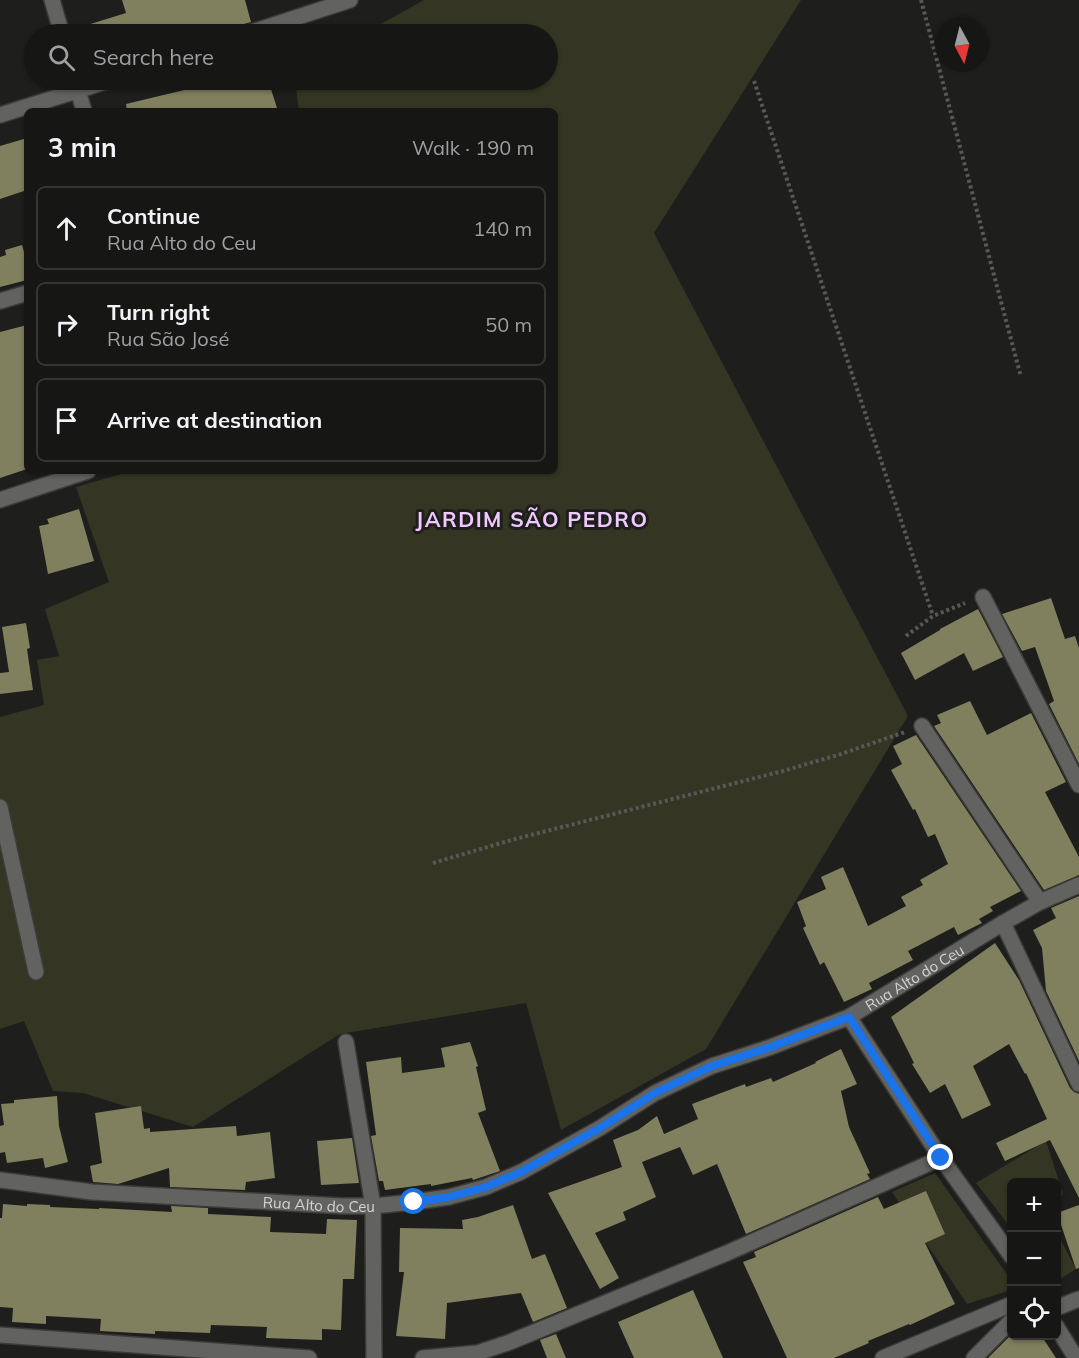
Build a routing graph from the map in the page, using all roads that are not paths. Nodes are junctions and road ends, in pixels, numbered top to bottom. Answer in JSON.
{"nodes":[{"id":1,"x":52,"y":0,"type":"edge"},
{"id":2,"x":350,"y":0,"type":"edge"},
{"id":3,"x":59,"y":24,"type":"edge"},
{"id":4,"x":277,"y":24,"type":"edge"},
{"id":5,"x":63,"y":90,"type":"edge"},
{"id":6,"x":78,"y":90,"type":"edge"},
{"id":7,"x":83,"y":108,"type":"edge"},
{"id":8,"x":0,"y":115,"type":"edge"},
{"id":9,"x":24,"y":294,"type":"edge"},
{"id":10,"x":0,"y":301,"type":"edge"},
{"id":11,"x":79,"y":474,"type":"edge"},
{"id":12,"x":0,"y":500,"type":"edge"},
{"id":13,"x":983,"y":597,"type":"road end"},
{"id":14,"x":922,"y":726,"type":"road end"},
{"id":15,"x":1079,"y":785,"type":"edge"},
{"id":16,"x":0,"y":807,"type":"edge"},
{"id":17,"x":1079,"y":885,"type":"edge"},
{"id":18,"x":1040,"y":902,"type":"junction"},
{"id":19,"x":1003,"y":923,"type":"junction"},
{"id":20,"x":36,"y":972,"type":"dead end"},
{"id":21,"x":849,"y":1017,"type":"junction"},
{"id":22,"x":346,"y":1042,"type":"dead end"},
{"id":23,"x":1079,"y":1084,"type":"edge"},
{"id":24,"x":941,"y":1158,"type":"junction"},
{"id":25,"x":0,"y":1180,"type":"edge"},
{"id":26,"x":374,"y":1206,"type":"junction"},
{"id":27,"x":1007,"y":1251,"type":"edge"},
{"id":28,"x":1079,"y":1299,"type":"edge"},
{"id":29,"x":1061,"y":1306,"type":"edge"},
{"id":30,"x":1007,"y":1307,"type":"edge"},
{"id":31,"x":1007,"y":1324,"type":"edge"},
{"id":32,"x":1061,"y":1334,"type":"edge"},
{"id":33,"x":0,"y":1335,"type":"edge"},
{"id":34,"x":309,"y":1358,"type":"edge"},
{"id":35,"x":374,"y":1358,"type":"edge"},
{"id":36,"x":423,"y":1358,"type":"edge"},
{"id":37,"x":883,"y":1358,"type":"edge"},
{"id":38,"x":974,"y":1358,"type":"edge"},
{"id":39,"x":1076,"y":1358,"type":"edge"}],
"edges":[{"from":1,"to":3,"type":"street"},
{"from":2,"to":4,"type":"street"},
{"from":5,"to":8,"type":"street"},
{"from":6,"to":7,"type":"street"},
{"from":9,"to":10,"type":"street"},
{"from":11,"to":12,"type":"street"},
{"from":13,"to":15,"type":"street"},
{"from":14,"to":18,"type":"street"},
{"from":16,"to":20,"type":"street"},
{"from":17,"to":18,"type":"street","name":"Rua Alto do Ceu"},
{"from":18,"to":19,"type":"street","name":"Rua Alto do Ceu"},
{"from":19,"to":21,"type":"street","name":"Rua Alto do Ceu"},
{"from":19,"to":23,"type":"street"},
{"from":21,"to":24,"type":"street"},
{"from":21,"to":26,"type":"street","name":"Rua Alto do Ceu"},
{"from":22,"to":26,"type":"street"},
{"from":24,"to":27,"type":"street"},
{"from":24,"to":36,"type":"street"},
{"from":25,"to":26,"type":"street","name":"Rua Alto do Ceu"},
{"from":26,"to":35,"type":"street"},
{"from":28,"to":29,"type":"street"},
{"from":30,"to":37,"type":"street"},
{"from":31,"to":38,"type":"street"},
{"from":32,"to":39,"type":"street"},
{"from":33,"to":34,"type":"street"}]}
